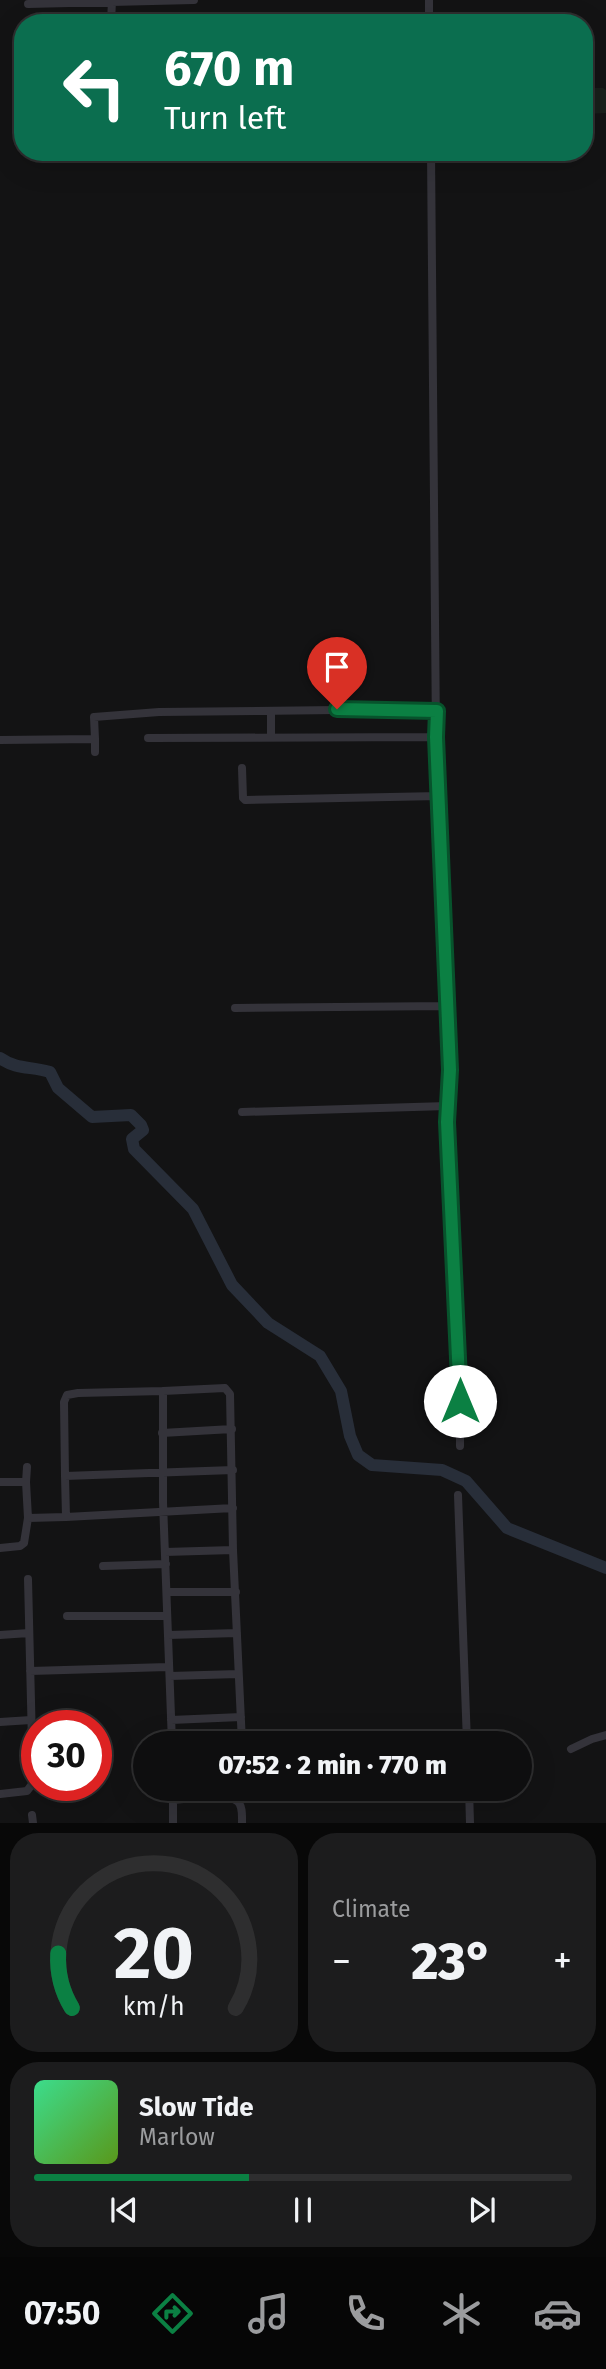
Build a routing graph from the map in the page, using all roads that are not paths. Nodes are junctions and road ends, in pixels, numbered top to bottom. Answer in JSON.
{"nodes":[{"id":1,"x":194,"y":0,"type":"edge"},
{"id":2,"x":112,"y":1,"type":"edge"},
{"id":3,"x":28,"y":4,"type":"dead end"},
{"id":4,"x":431,"y":161,"type":"edge"},
{"id":5,"x":437,"y":711,"type":"junction"},
{"id":6,"x":271,"y":712,"type":"junction"},
{"id":7,"x":271,"y":737,"type":"junction"},
{"id":8,"x":436,"y":737,"type":"junction"},
{"id":9,"x":148,"y":738,"type":"dead end"},
{"id":10,"x":95,"y":739,"type":"junction"},
{"id":11,"x":0,"y":740,"type":"edge"},
{"id":12,"x":95,"y":752,"type":"dead end"},
{"id":13,"x":242,"y":768,"type":"dead end"},
{"id":14,"x":439,"y":796,"type":"junction"},
{"id":15,"x":447,"y":1006,"type":"junction"},
{"id":16,"x":235,"y":1008,"type":"dead end"},
{"id":17,"x":447,"y":1106,"type":"junction"},
{"id":18,"x":242,"y":1112,"type":"dead end"},
{"id":19,"x":163,"y":1391,"type":"junction"},
{"id":20,"x":232,"y":1429,"type":"junction"},
{"id":21,"x":162,"y":1433,"type":"junction"},
{"id":22,"x":460,"y":1446,"type":"dead end"},
{"id":23,"x":27,"y":1467,"type":"dead end"},
{"id":24,"x":233,"y":1470,"type":"junction"},
{"id":25,"x":163,"y":1473,"type":"junction"},
{"id":26,"x":65,"y":1476,"type":"junction"},
{"id":27,"x":0,"y":1482,"type":"edge"},
{"id":28,"x":26,"y":1482,"type":"junction"},
{"id":29,"x":458,"y":1495,"type":"dead end"},
{"id":30,"x":233,"y":1508,"type":"junction"},
{"id":31,"x":164,"y":1511,"type":"junction"},
{"id":32,"x":66,"y":1517,"type":"junction"},
{"id":33,"x":28,"y":1518,"type":"junction"},
{"id":34,"x":0,"y":1548,"type":"edge"},
{"id":35,"x":233,"y":1550,"type":"junction"},
{"id":36,"x":165,"y":1552,"type":"junction"},
{"id":37,"x":166,"y":1564,"type":"junction"},
{"id":38,"x":103,"y":1566,"type":"dead end"},
{"id":39,"x":28,"y":1579,"type":"dead end"},
{"id":40,"x":167,"y":1592,"type":"junction"},
{"id":41,"x":236,"y":1592,"type":"junction"},
{"id":42,"x":67,"y":1616,"type":"dead end"},
{"id":43,"x":167,"y":1616,"type":"junction"},
{"id":44,"x":29,"y":1633,"type":"junction"},
{"id":45,"x":237,"y":1633,"type":"junction"},
{"id":46,"x":0,"y":1635,"type":"edge"},
{"id":47,"x":168,"y":1635,"type":"junction"},
{"id":48,"x":30,"y":1671,"type":"junction"},
{"id":49,"x":169,"y":1671,"type":"junction"},
{"id":50,"x":238,"y":1674,"type":"junction"},
{"id":51,"x":31,"y":1710,"type":"edge"},
{"id":52,"x":241,"y":1717,"type":"junction"},
{"id":53,"x":171,"y":1720,"type":"junction"},
{"id":54,"x":21,"y":1721,"type":"edge"},
{"id":55,"x":0,"y":1722,"type":"edge"},
{"id":56,"x":171,"y":1731,"type":"edge"},
{"id":57,"x":242,"y":1731,"type":"edge"},
{"id":58,"x":467,"y":1731,"type":"edge"},
{"id":59,"x":606,"y":1735,"type":"edge"},
{"id":60,"x":571,"y":1749,"type":"dead end"},
{"id":61,"x":21,"y":1792,"type":"edge"},
{"id":62,"x":0,"y":1794,"type":"edge"},
{"id":63,"x":173,"y":1801,"type":"edge"},
{"id":64,"x":236,"y":1801,"type":"edge"},
{"id":65,"x":469,"y":1801,"type":"edge"},
{"id":66,"x":173,"y":1823,"type":"edge"},
{"id":67,"x":242,"y":1823,"type":"edge"},
{"id":68,"x":470,"y":1823,"type":"edge"}],
"edges":[{"from":1,"to":2,"type":"street"},
{"from":2,"to":3,"type":"street"},
{"from":4,"to":5,"type":"street"},
{"from":5,"to":6,"type":"street"},
{"from":5,"to":8,"type":"street"},
{"from":6,"to":7,"type":"street"},
{"from":6,"to":10,"type":"street"},
{"from":7,"to":8,"type":"street"},
{"from":7,"to":9,"type":"street"},
{"from":8,"to":14,"type":"street"},
{"from":10,"to":11,"type":"street"},
{"from":10,"to":12,"type":"street"},
{"from":13,"to":14,"type":"street"},
{"from":14,"to":15,"type":"street"},
{"from":15,"to":16,"type":"street"},
{"from":15,"to":17,"type":"street"},
{"from":17,"to":18,"type":"street"},
{"from":17,"to":22,"type":"street"},
{"from":19,"to":20,"type":"street"},
{"from":19,"to":21,"type":"street"},
{"from":19,"to":26,"type":"street"},
{"from":20,"to":21,"type":"street"},
{"from":20,"to":24,"type":"street"},
{"from":21,"to":25,"type":"street"},
{"from":23,"to":28,"type":"street"},
{"from":24,"to":25,"type":"street"},
{"from":24,"to":30,"type":"street"},
{"from":25,"to":26,"type":"street"},
{"from":25,"to":31,"type":"street"},
{"from":26,"to":32,"type":"street"},
{"from":27,"to":28,"type":"street"},
{"from":28,"to":33,"type":"street"},
{"from":29,"to":58,"type":"street"},
{"from":30,"to":31,"type":"street"},
{"from":30,"to":35,"type":"street"},
{"from":31,"to":32,"type":"street"},
{"from":31,"to":36,"type":"street"},
{"from":32,"to":33,"type":"street"},
{"from":33,"to":34,"type":"street"},
{"from":35,"to":36,"type":"street"},
{"from":35,"to":41,"type":"street"},
{"from":36,"to":37,"type":"street"},
{"from":37,"to":38,"type":"street"},
{"from":37,"to":40,"type":"street"},
{"from":39,"to":44,"type":"street"},
{"from":40,"to":41,"type":"street"},
{"from":40,"to":43,"type":"street"},
{"from":41,"to":45,"type":"street"},
{"from":42,"to":43,"type":"street"},
{"from":43,"to":47,"type":"street"},
{"from":44,"to":46,"type":"street"},
{"from":44,"to":48,"type":"street"},
{"from":45,"to":47,"type":"street"},
{"from":45,"to":50,"type":"street"},
{"from":47,"to":49,"type":"street"},
{"from":48,"to":49,"type":"street"},
{"from":48,"to":51,"type":"street"},
{"from":49,"to":50,"type":"street"},
{"from":49,"to":53,"type":"street"},
{"from":50,"to":52,"type":"street"},
{"from":52,"to":53,"type":"street"},
{"from":52,"to":57,"type":"street"},
{"from":53,"to":56,"type":"street"},
{"from":54,"to":55,"type":"street"},
{"from":59,"to":60,"type":"street"},
{"from":61,"to":62,"type":"street"},
{"from":63,"to":66,"type":"street"},
{"from":64,"to":67,"type":"street"},
{"from":65,"to":68,"type":"street"}]}
